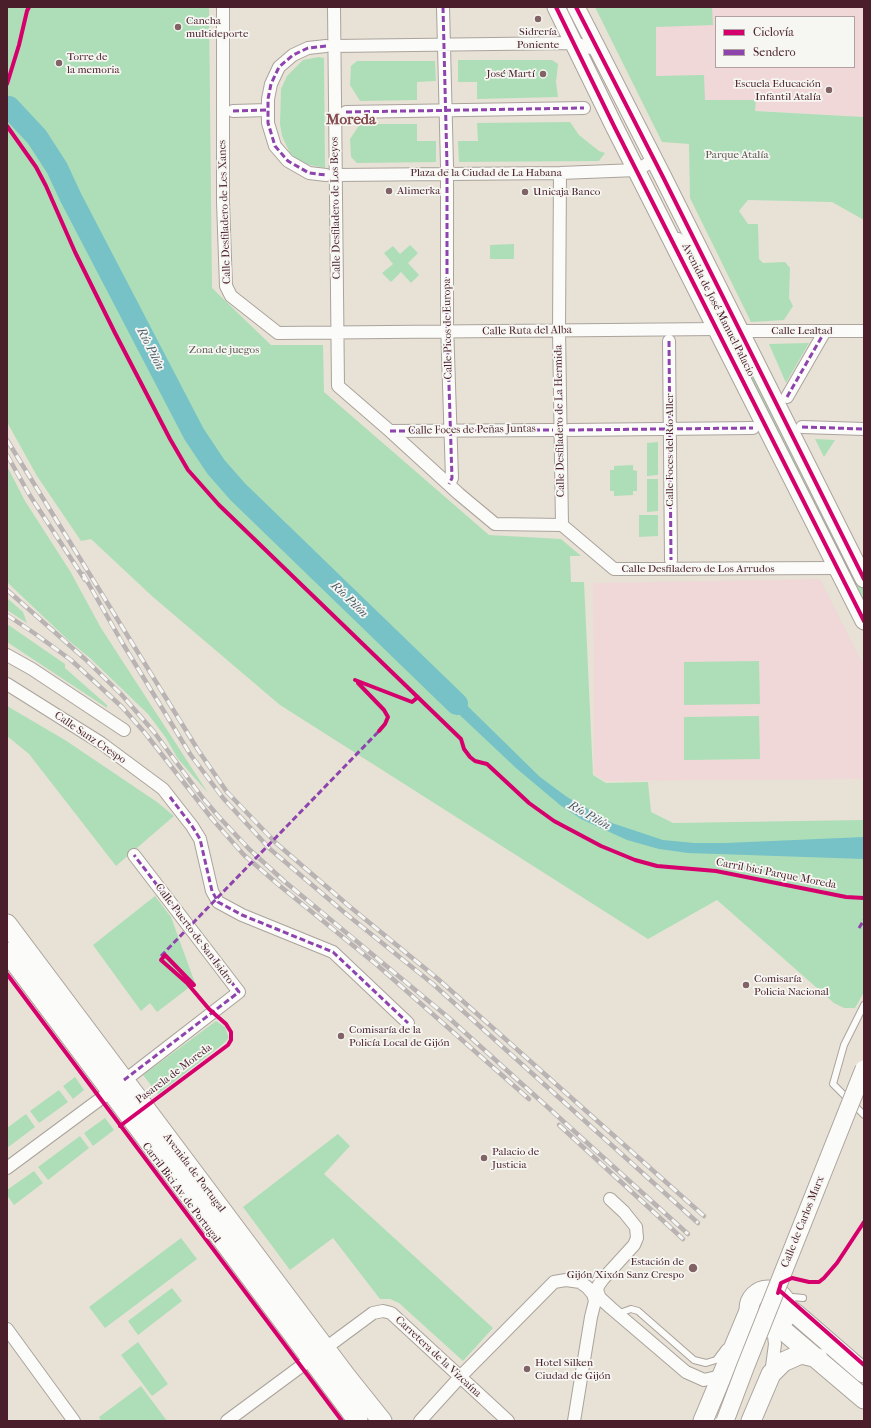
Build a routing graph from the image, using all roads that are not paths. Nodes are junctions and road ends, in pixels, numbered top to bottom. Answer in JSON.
{"nodes":[{"id":1,"x":223,"y":7,"type":"edge"},
{"id":2,"x":334,"y":7,"type":"edge"},
{"id":3,"x":443,"y":7,"type":"edge"},
{"id":4,"x":556,"y":7,"type":"edge"},
{"id":5,"x":576,"y":7,"type":"edge"},
{"id":6,"x":574,"y":43,"type":"junction"},
{"id":7,"x":444,"y":45,"type":"junction"},
{"id":8,"x":330,"y":46,"type":"junction"},
{"id":9,"x":598,"y":50,"type":"junction"},
{"id":10,"x":584,"y":108,"type":"dead end"},
{"id":11,"x":268,"y":110,"type":"junction"},
{"id":12,"x":445,"y":110,"type":"junction"},
{"id":13,"x":233,"y":111,"type":"dead end"},
{"id":14,"x":346,"y":112,"type":"dead end"},
{"id":15,"x":654,"y":160,"type":"junction"},
{"id":16,"x":637,"y":170,"type":"junction"},
{"id":17,"x":560,"y":173,"type":"junction"},
{"id":18,"x":447,"y":174,"type":"junction"},
{"id":19,"x":331,"y":175,"type":"junction"},
{"id":20,"x":655,"y":206,"type":"junction"},
{"id":21,"x":717,"y":329,"type":"junction"},
{"id":22,"x":559,"y":330,"type":"junction"},
{"id":23,"x":825,"y":331,"type":"junction"},
{"id":24,"x":864,"y":331,"type":"edge"},
{"id":25,"x":448,"y":332,"type":"junction"},
{"id":26,"x":740,"y":332,"type":"junction"},
{"id":27,"x":338,"y":333,"type":"junction"},
{"id":28,"x":669,"y":341,"type":"dead end"},
{"id":29,"x":787,"y":397,"type":"dead end"},
{"id":30,"x":802,"y":427,"type":"dead end"},
{"id":31,"x":753,"y":428,"type":"dead end"},
{"id":32,"x":670,"y":429,"type":"junction"},
{"id":33,"x":864,"y":429,"type":"edge"},
{"id":34,"x":451,"y":430,"type":"junction"},
{"id":35,"x":553,"y":430,"type":"dead end"},
{"id":36,"x":569,"y":430,"type":"dead end"},
{"id":37,"x":390,"y":431,"type":"junction"},
{"id":38,"x":449,"y":484,"type":"junction"},
{"id":39,"x":562,"y":525,"type":"junction"},
{"id":40,"x":671,"y":560,"type":"dead end"},
{"id":41,"x":838,"y":568,"type":"junction"},
{"id":42,"x":864,"y":580,"type":"edge"},
{"id":43,"x":864,"y":621,"type":"edge"},
{"id":44,"x":7,"y":655,"type":"edge"},
{"id":45,"x":7,"y":684,"type":"edge"},
{"id":46,"x":124,"y":730,"type":"dead end"},
{"id":47,"x":134,"y":855,"type":"dead end"},
{"id":48,"x":7,"y":924,"type":"edge"},
{"id":49,"x":7,"y":952,"type":"edge"},
{"id":50,"x":864,"y":1005,"type":"edge"},
{"id":51,"x":408,"y":1023,"type":"dead end"},
{"id":52,"x":864,"y":1069,"type":"edge"},
{"id":53,"x":118,"y":1085,"type":"junction"},
{"id":54,"x":864,"y":1115,"type":"edge"},
{"id":55,"x":7,"y":1168,"type":"edge"},
{"id":56,"x":610,"y":1199,"type":"dead end"},
{"id":57,"x":594,"y":1292,"type":"junction"},
{"id":58,"x":791,"y":1301,"type":"junction"},
{"id":59,"x":749,"y":1307,"type":"junction"},
{"id":60,"x":614,"y":1311,"type":"junction"},
{"id":61,"x":591,"y":1317,"type":"junction"},
{"id":62,"x":776,"y":1327,"type":"junction"},
{"id":63,"x":7,"y":1329,"type":"edge"},
{"id":64,"x":733,"y":1331,"type":"dead end"},
{"id":65,"x":727,"y":1344,"type":"dead end"},
{"id":66,"x":319,"y":1354,"type":"junction"},
{"id":67,"x":818,"y":1358,"type":"junction"},
{"id":68,"x":864,"y":1373,"type":"edge"},
{"id":69,"x":771,"y":1374,"type":"junction"},
{"id":70,"x":721,"y":1376,"type":"junction"},
{"id":71,"x":460,"y":1377,"type":"junction"},
{"id":72,"x":864,"y":1399,"type":"edge"},
{"id":73,"x":74,"y":1421,"type":"edge"},
{"id":74,"x":227,"y":1421,"type":"edge"},
{"id":75,"x":358,"y":1421,"type":"edge"},
{"id":76,"x":382,"y":1421,"type":"edge"},
{"id":77,"x":420,"y":1421,"type":"edge"},
{"id":78,"x":508,"y":1421,"type":"edge"},
{"id":79,"x":574,"y":1421,"type":"edge"},
{"id":80,"x":703,"y":1421,"type":"edge"},
{"id":81,"x":725,"y":1421,"type":"edge"},
{"id":82,"x":751,"y":1421,"type":"edge"}],
"edges":[{"from":1,"to":27,"type":"street","name":"Calle Desfiladero de Les Xanes"},
{"from":2,"to":8,"type":"street","name":"Calle Desfiladero de Los Beyos"},
{"from":3,"to":7,"type":"street","name":"Calle Picos de Europa"},
{"from":4,"to":6,"type":"main road","name":"Avenida de José Manuel Palacio"},
{"from":5,"to":9,"type":"main road","name":"Avenida de José Manuel Palacio"},
{"from":6,"to":7,"type":"street","name":"Plaza de la Ciudad de La Habana"},
{"from":6,"to":9,"type":"street"},
{"from":6,"to":16,"type":"main road","name":"Avenida de José Manuel Palacio"},
{"from":7,"to":8,"type":"street","name":"Plaza de la Ciudad de La Habana"},
{"from":7,"to":12,"type":"street","name":"Calle Picos de Europa"},
{"from":8,"to":11,"type":"street","name":"Plaza de la Ciudad de La Habana"},
{"from":8,"to":19,"type":"street","name":"Calle Desfiladero de Los Beyos"},
{"from":9,"to":15,"type":"main road","name":"Avenida de José Manuel Palacio"},
{"from":10,"to":12,"type":"street"},
{"from":11,"to":13,"type":"street"},
{"from":11,"to":19,"type":"street","name":"Plaza de la Ciudad de La Habana"},
{"from":12,"to":14,"type":"street"},
{"from":12,"to":18,"type":"street","name":"Calle Picos de Europa"},
{"from":15,"to":16,"type":"street"},
{"from":15,"to":26,"type":"main road","name":"Avenida de José Manuel Palacio"},
{"from":16,"to":17,"type":"street","name":"Plaza de la Ciudad de La Habana"},
{"from":16,"to":20,"type":"main road","name":"Avenida de José Manuel Palacio"},
{"from":17,"to":18,"type":"street","name":"Plaza de la Ciudad de La Habana"},
{"from":17,"to":22,"type":"street","name":"Calle Desfiladero de La Hermida"},
{"from":18,"to":19,"type":"street","name":"Plaza de la Ciudad de La Habana"},
{"from":18,"to":25,"type":"street","name":"Calle Picos de Europa"},
{"from":19,"to":27,"type":"street","name":"Calle Desfiladero de Los Beyos"},
{"from":20,"to":21,"type":"main road","name":"Avenida de José Manuel Palacio"},
{"from":20,"to":26,"type":"street","name":"Avenida de José Manuel Palacio"},
{"from":21,"to":22,"type":"street","name":"Calle Ruta del Alba"},
{"from":21,"to":41,"type":"main road","name":"Avenida de José Manuel Palacio"},
{"from":22,"to":25,"type":"street","name":"Calle Ruta del Alba"},
{"from":22,"to":39,"type":"street","name":"Calle Desfiladero de La Hermida"},
{"from":23,"to":24,"type":"street","name":"Calle Lealtad"},
{"from":23,"to":26,"type":"street","name":"Calle Lealtad"},
{"from":23,"to":29,"type":"street"},
{"from":25,"to":27,"type":"street","name":"Calle Ruta del Alba"},
{"from":25,"to":34,"type":"street","name":"Calle Picos de Europa"},
{"from":26,"to":42,"type":"main road","name":"Avenida de José Manuel Palacio"},
{"from":27,"to":37,"type":"street","name":"Calle Desfiladero de Los Beyos"},
{"from":28,"to":32,"type":"street","name":"Calle Foces del Río Aller"},
{"from":30,"to":33,"type":"street"},
{"from":31,"to":32,"type":"street"},
{"from":32,"to":36,"type":"street"},
{"from":32,"to":40,"type":"street","name":"Calle Foces del Río Aller"},
{"from":34,"to":35,"type":"street","name":"Calle Foces de Peñas Juntas"},
{"from":34,"to":37,"type":"street","name":"Calle Foces de Peñas Juntas"},
{"from":34,"to":38,"type":"street","name":"Calle Picos de Europa"},
{"from":37,"to":38,"type":"street"},
{"from":38,"to":39,"type":"street"},
{"from":39,"to":41,"type":"street","name":"Calle Desfiladero de Los Arrudos"},
{"from":41,"to":43,"type":"main road","name":"Avenida de José Manuel Palacio"},
{"from":44,"to":46,"type":"street"},
{"from":45,"to":51,"type":"street","name":"Calle Sanz Crespo"},
{"from":47,"to":53,"type":"street","name":"Calle Puerto de San Isidro"},
{"from":48,"to":53,"type":"main road","name":"Avenida de Portugal"},
{"from":49,"to":53,"type":"main road","name":"Avenida de Portugal"},
{"from":50,"to":54,"type":"lane"},
{"from":52,"to":81,"type":"main road","name":"Calle de Carlos Marx","bridge":true},
{"from":53,"to":55,"type":"street","name":"Calle Puerto de San Isidro"},
{"from":53,"to":66,"type":"main road","name":"Avenida de Portugal"},
{"from":56,"to":57,"type":"street"},
{"from":57,"to":60,"type":"street"},
{"from":57,"to":61,"type":"street"},
{"from":57,"to":71,"type":"street"},
{"from":58,"to":59,"type":"main road"},
{"from":58,"to":62,"type":"main road"},
{"from":58,"to":68,"type":"main road"},
{"from":59,"to":62,"type":"main road"},
{"from":59,"to":64,"type":"lane"},
{"from":59,"to":70,"type":"main road"},
{"from":60,"to":61,"type":"street"},
{"from":60,"to":65,"type":"lane"},
{"from":60,"to":70,"type":"street"},
{"from":61,"to":79,"type":"street"},
{"from":62,"to":67,"type":"main road"},
{"from":62,"to":69,"type":"street"},
{"from":63,"to":73,"type":"street"},
{"from":66,"to":71,"type":"street","name":"Carretera de la Vizcaína"},
{"from":66,"to":74,"type":"street","name":"Carretera de la Vizcaína"},
{"from":66,"to":75,"type":"main road","name":"Avenida de Portugal"},
{"from":66,"to":76,"type":"main road","name":"Avenida de Portugal"},
{"from":67,"to":69,"type":"main road"},
{"from":67,"to":72,"type":"main road"},
{"from":69,"to":82,"type":"main road"},
{"from":70,"to":80,"type":"main road"},
{"from":71,"to":77,"type":"street"},
{"from":71,"to":78,"type":"street","name":"Carretera de la Vizcaína"}]}
